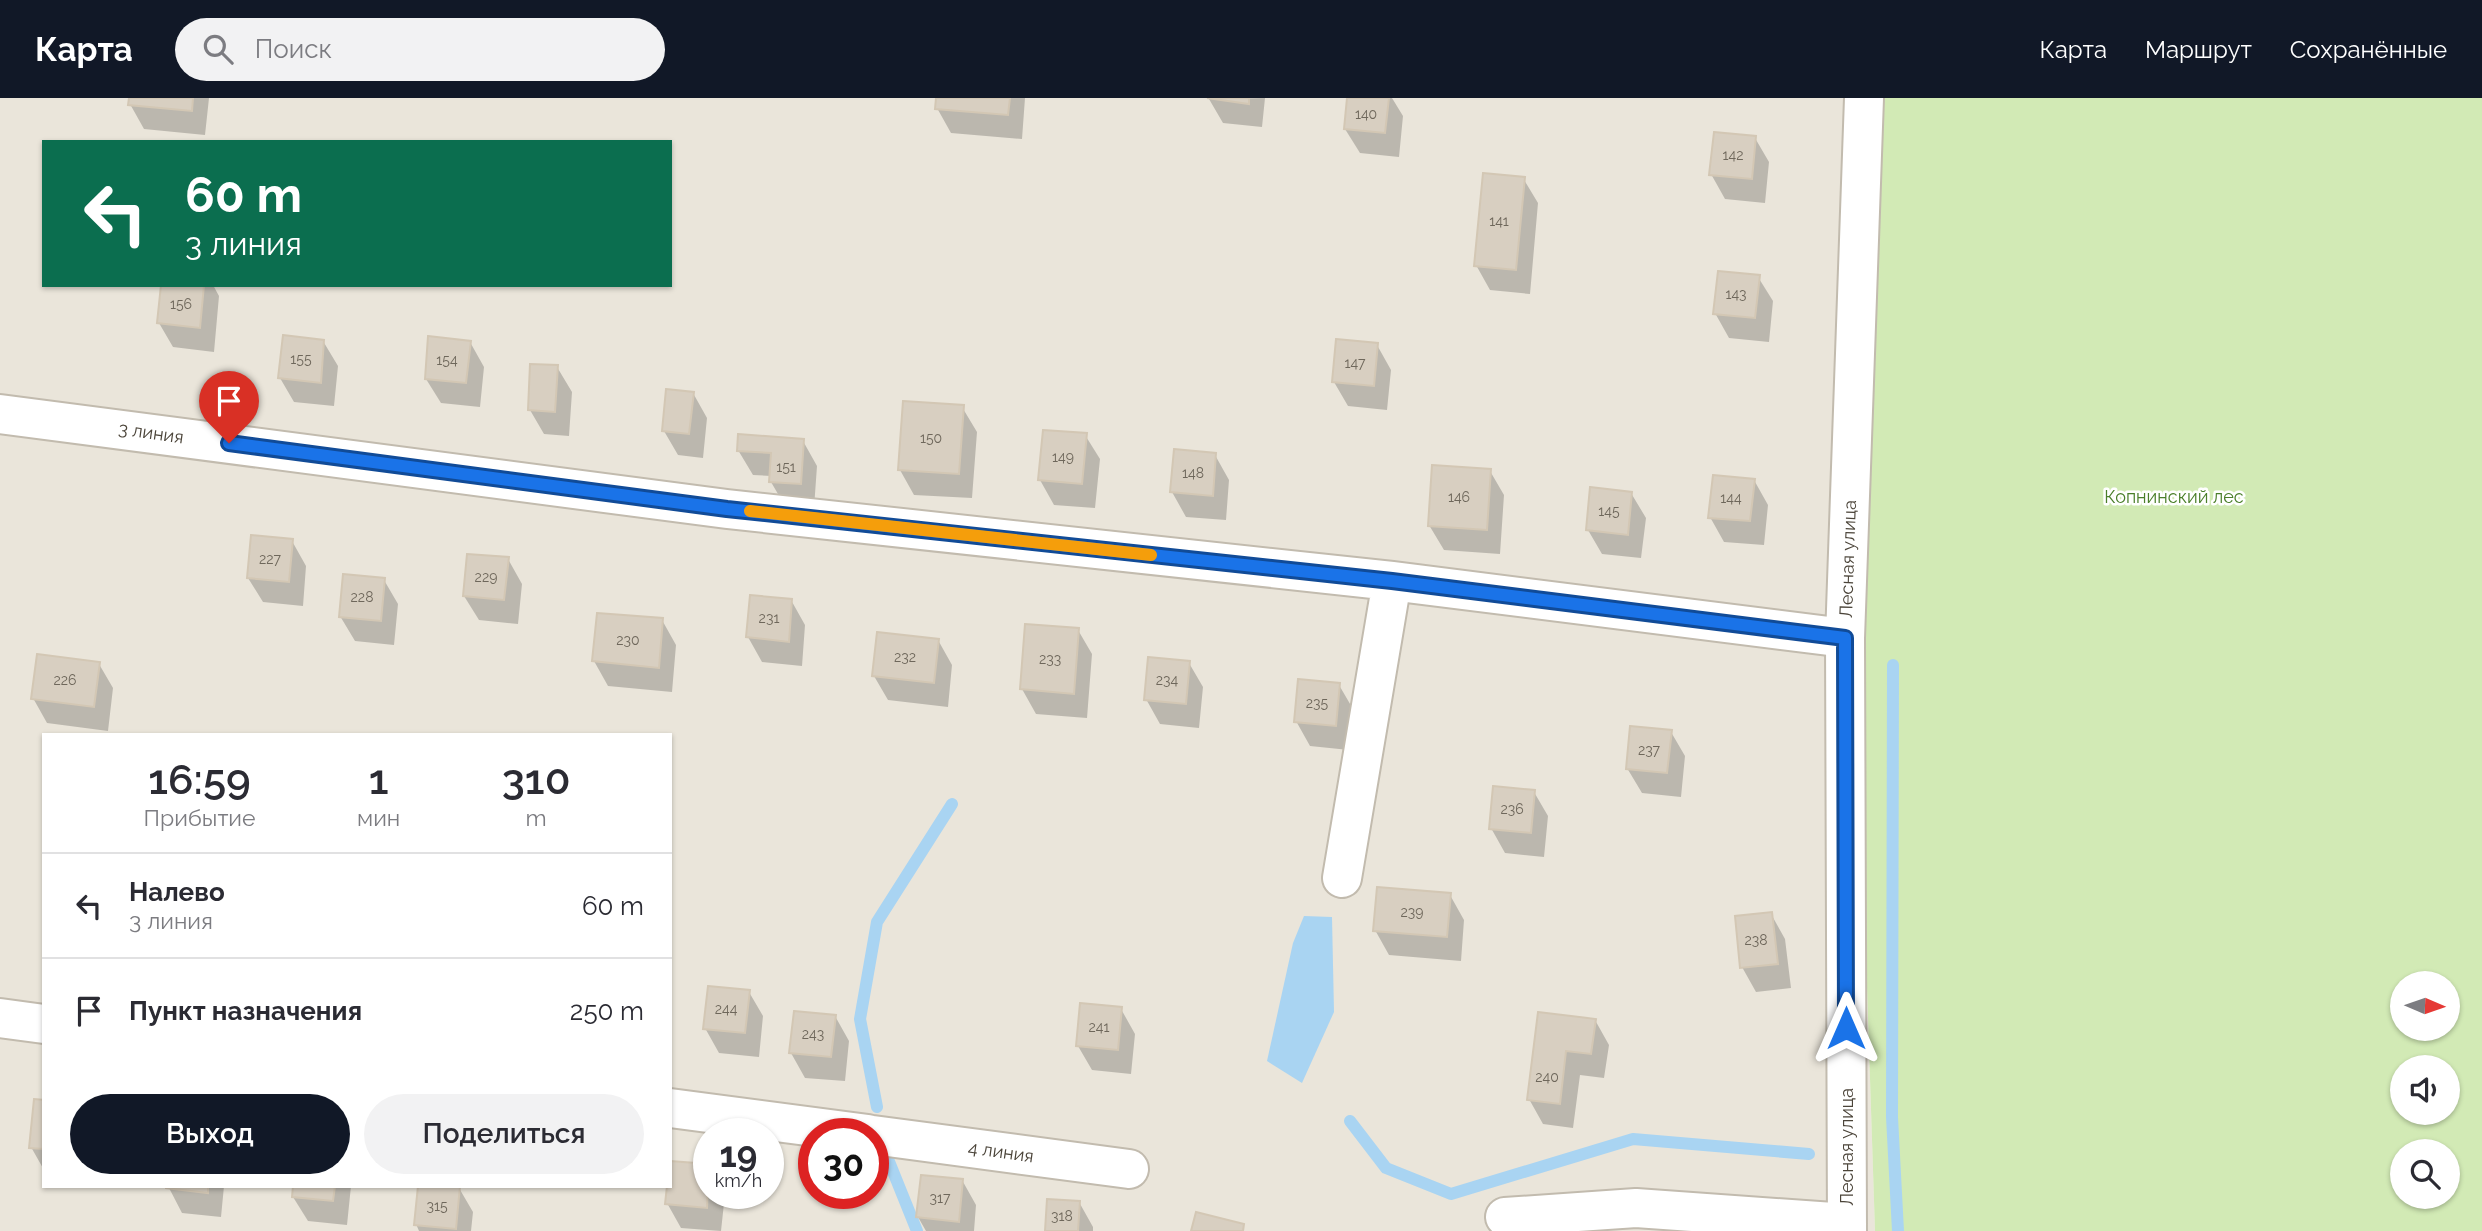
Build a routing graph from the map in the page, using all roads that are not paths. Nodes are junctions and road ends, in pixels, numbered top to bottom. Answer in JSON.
{"nodes":[{"id":1,"x":1864,"y":98,"type":"edge"},
{"id":2,"x":0,"y":414,"type":"edge"},
{"id":3,"x":1392,"y":581,"type":"junction"},
{"id":4,"x":1845,"y":638,"type":"junction"},
{"id":5,"x":1342,"y":878,"type":"dead end"},
{"id":6,"x":0,"y":1018,"type":"edge"},
{"id":7,"x":42,"y":1024,"type":"edge"},
{"id":8,"x":672,"y":1108,"type":"edge"},
{"id":9,"x":798,"y":1125,"type":"edge"},
{"id":10,"x":889,"y":1136,"type":"edge"},
{"id":11,"x":1129,"y":1169,"type":"dead end"},
{"id":12,"x":1505,"y":1217,"type":"dead end"},
{"id":13,"x":1847,"y":1227,"type":"edge"}],
"edges":[{"from":1,"to":4,"type":"street","name":"Лесная улица"},
{"from":2,"to":3,"type":"street","name":"3 линия"},
{"from":3,"to":4,"type":"street","name":"3 линия"},
{"from":3,"to":5,"type":"street"},
{"from":4,"to":13,"type":"street","name":"Лесная улица"},
{"from":6,"to":7,"type":"street"},
{"from":8,"to":9,"type":"street","name":"4 линия"},
{"from":10,"to":11,"type":"street","name":"4 линия"},
{"from":12,"to":13,"type":"street"}]}
